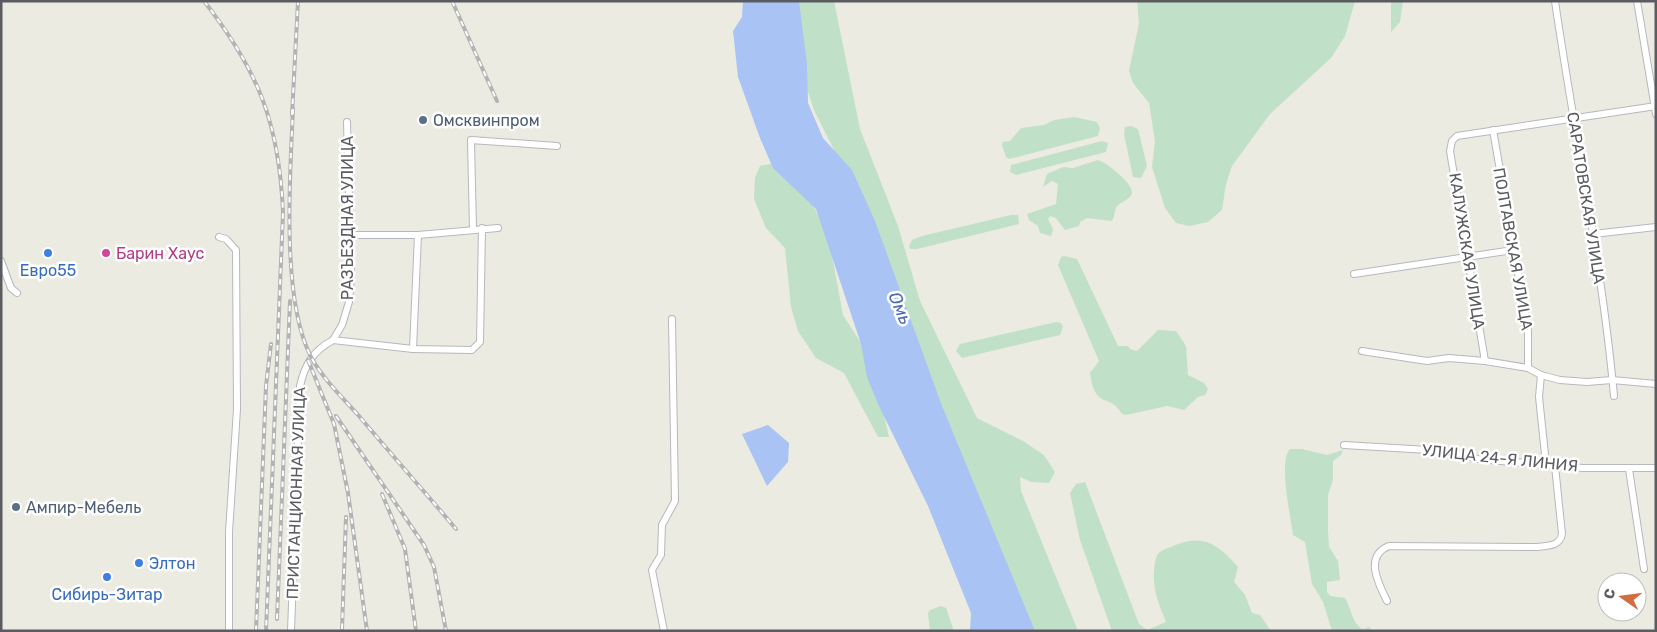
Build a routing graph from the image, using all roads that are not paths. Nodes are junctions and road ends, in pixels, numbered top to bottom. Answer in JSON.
{"nodes":[{"id":1,"x":1555,"y":1,"type":"edge"},
{"id":2,"x":1637,"y":1,"type":"edge"},
{"id":3,"x":1655,"y":106,"type":"edge"},
{"id":4,"x":1656,"y":114,"type":"edge"},
{"id":5,"x":1572,"y":119,"type":"junction"},
{"id":6,"x":347,"y":122,"type":"dead end"},
{"id":7,"x":1494,"y":130,"type":"junction"},
{"id":8,"x":557,"y":146,"type":"dead end"},
{"id":9,"x":1656,"y":227,"type":"edge"},
{"id":10,"x":482,"y":228,"type":"junction"},
{"id":11,"x":498,"y":228,"type":"dead end"},
{"id":12,"x":473,"y":229,"type":"junction"},
{"id":13,"x":418,"y":234,"type":"junction"},
{"id":14,"x":1593,"y":234,"type":"junction"},
{"id":15,"x":350,"y":235,"type":"junction"},
{"id":16,"x":219,"y":237,"type":"dead end"},
{"id":17,"x":1514,"y":250,"type":"junction"},
{"id":18,"x":1468,"y":257,"type":"junction"},
{"id":19,"x":1,"y":262,"type":"edge"},
{"id":20,"x":1354,"y":274,"type":"dead end"},
{"id":21,"x":17,"y":293,"type":"dead end"},
{"id":22,"x":672,"y":319,"type":"dead end"},
{"id":23,"x":334,"y":340,"type":"junction"},
{"id":24,"x":413,"y":349,"type":"junction"},
{"id":25,"x":1362,"y":351,"type":"dead end"},
{"id":26,"x":1484,"y":361,"type":"junction"},
{"id":27,"x":1528,"y":368,"type":"junction"},
{"id":28,"x":1541,"y":375,"type":"junction"},
{"id":29,"x":1612,"y":380,"type":"junction"},
{"id":30,"x":1656,"y":384,"type":"edge"},
{"id":31,"x":1614,"y":396,"type":"dead end"},
{"id":32,"x":1344,"y":445,"type":"dead end"},
{"id":33,"x":1546,"y":464,"type":"junction"},
{"id":34,"x":1555,"y":466,"type":"junction"},
{"id":35,"x":1656,"y":468,"type":"edge"},
{"id":36,"x":1629,"y":469,"type":"junction"},
{"id":37,"x":1644,"y":569,"type":"dead end"},
{"id":38,"x":1387,"y":601,"type":"dead end"},
{"id":39,"x":229,"y":631,"type":"edge"},
{"id":40,"x":290,"y":631,"type":"edge"},
{"id":41,"x":664,"y":631,"type":"edge"}],
"edges":[{"from":1,"to":5,"type":"street","name":"САРАТОВСКАЯ УЛИЦА"},
{"from":2,"to":3,"type":"street"},
{"from":3,"to":4,"type":"street"},
{"from":3,"to":5,"type":"street"},
{"from":5,"to":7,"type":"street"},
{"from":5,"to":14,"type":"street","name":"САРАТОВСКАЯ УЛИЦА"},
{"from":6,"to":15,"type":"street","name":"РАЗЪЕЗДНАЯ УЛИЦА"},
{"from":7,"to":17,"type":"street","name":"ПОЛТАВСКАЯ УЛИЦА"},
{"from":7,"to":18,"type":"street","name":"КАЛУЖСКАЯ УЛИЦА"},
{"from":8,"to":12,"type":"street"},
{"from":9,"to":14,"type":"street"},
{"from":10,"to":11,"type":"street"},
{"from":10,"to":12,"type":"street"},
{"from":10,"to":24,"type":"street"},
{"from":12,"to":13,"type":"street"},
{"from":13,"to":15,"type":"street"},
{"from":13,"to":24,"type":"street"},
{"from":14,"to":29,"type":"street","name":"САРАТОВСКАЯ УЛИЦА"},
{"from":15,"to":23,"type":"street","name":"РАЗЪЕЗДНАЯ УЛИЦА"},
{"from":16,"to":39,"type":"street"},
{"from":17,"to":18,"type":"street"},
{"from":17,"to":27,"type":"street","name":"ПОЛТАВСКАЯ УЛИЦА"},
{"from":18,"to":20,"type":"street"},
{"from":18,"to":26,"type":"street","name":"КАЛУЖСКАЯ УЛИЦА"},
{"from":19,"to":21,"type":"street"},
{"from":22,"to":41,"type":"street"},
{"from":23,"to":24,"type":"street"},
{"from":23,"to":40,"type":"street","name":"ПРИСТАНЦИОННАЯ УЛИЦА"},
{"from":25,"to":26,"type":"street"},
{"from":26,"to":27,"type":"street"},
{"from":27,"to":28,"type":"street"},
{"from":28,"to":29,"type":"street"},
{"from":28,"to":33,"type":"street"},
{"from":29,"to":30,"type":"street"},
{"from":29,"to":31,"type":"street","name":"САРАТОВСКАЯ УЛИЦА"},
{"from":32,"to":33,"type":"street","name":"УЛИЦА 24-Я ЛИНИЯ"},
{"from":33,"to":34,"type":"street","name":"УЛИЦА 24-Я ЛИНИЯ"},
{"from":34,"to":36,"type":"street","name":"УЛИЦА 24-Я ЛИНИЯ"},
{"from":34,"to":38,"type":"street"},
{"from":35,"to":36,"type":"street","name":"УЛИЦА 24-Я ЛИНИЯ"},
{"from":36,"to":37,"type":"street"}]}
